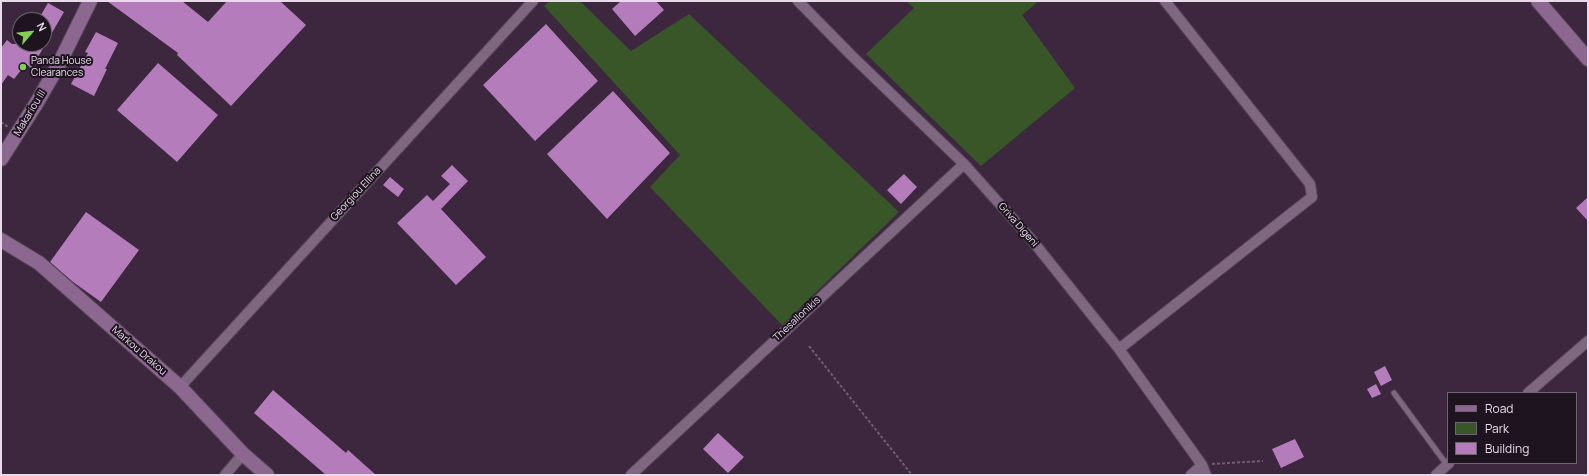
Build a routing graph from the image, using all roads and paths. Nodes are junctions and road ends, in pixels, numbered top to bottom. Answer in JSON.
{"nodes":[{"id":1,"x":90,"y":1,"type":"edge"},
{"id":2,"x":533,"y":1,"type":"edge"},
{"id":3,"x":798,"y":1,"type":"edge"},
{"id":4,"x":1165,"y":1,"type":"edge"},
{"id":5,"x":1538,"y":1,"type":"edge"},
{"id":6,"x":1588,"y":59,"type":"edge"},
{"id":7,"x":1,"y":159,"type":"edge"},
{"id":8,"x":964,"y":164,"type":"junction"},
{"id":9,"x":1,"y":240,"type":"edge"},
{"id":10,"x":1588,"y":341,"type":"edge"},
{"id":11,"x":809,"y":346,"type":"dead end"},
{"id":12,"x":1119,"y":349,"type":"junction"},
{"id":13,"x":180,"y":387,"type":"junction"},
{"id":14,"x":1529,"y":392,"type":"edge"},
{"id":15,"x":1394,"y":393,"type":"dead end"},
{"id":16,"x":243,"y":454,"type":"junction"},
{"id":17,"x":1263,"y":461,"type":"dead end"},
{"id":18,"x":1447,"y":463,"type":"edge"},
{"id":19,"x":1448,"y":464,"type":"edge"},
{"id":20,"x":1202,"y":465,"type":"junction"},
{"id":21,"x":225,"y":475,"type":"edge"},
{"id":22,"x":267,"y":475,"type":"edge"},
{"id":23,"x":631,"y":475,"type":"edge"},
{"id":24,"x":912,"y":475,"type":"edge"},
{"id":25,"x":1191,"y":475,"type":"edge"},
{"id":26,"x":1206,"y":475,"type":"edge"},
{"id":27,"x":1436,"y":475,"type":"edge"}],
"edges":[{"from":1,"to":7,"type":"street","name":"Makariou III"},
{"from":2,"to":13,"type":"street","name":"Georgiou Ellina"},
{"from":3,"to":8,"type":"street","name":"Griva Digeni"},
{"from":4,"to":12,"type":"street"},
{"from":5,"to":6,"type":"street"},
{"from":8,"to":12,"type":"street","name":"Griva Digeni"},
{"from":8,"to":23,"type":"street","name":"Thesallonikis"},
{"from":9,"to":13,"type":"street","name":"Markou Drakou"},
{"from":10,"to":14,"type":"street"},
{"from":11,"to":24,"type":"path"},
{"from":12,"to":20,"type":"street","name":"Griva Digeni"},
{"from":13,"to":16,"type":"street","name":"Markou Drakou"},
{"from":15,"to":18,"type":"lane"},
{"from":16,"to":21,"type":"street"},
{"from":16,"to":22,"type":"street","name":"Markou Drakou"},
{"from":17,"to":20,"type":"path"},
{"from":19,"to":27,"type":"street"},
{"from":20,"to":25,"type":"street"},
{"from":20,"to":26,"type":"street","name":"Griva Digeni"}]}
